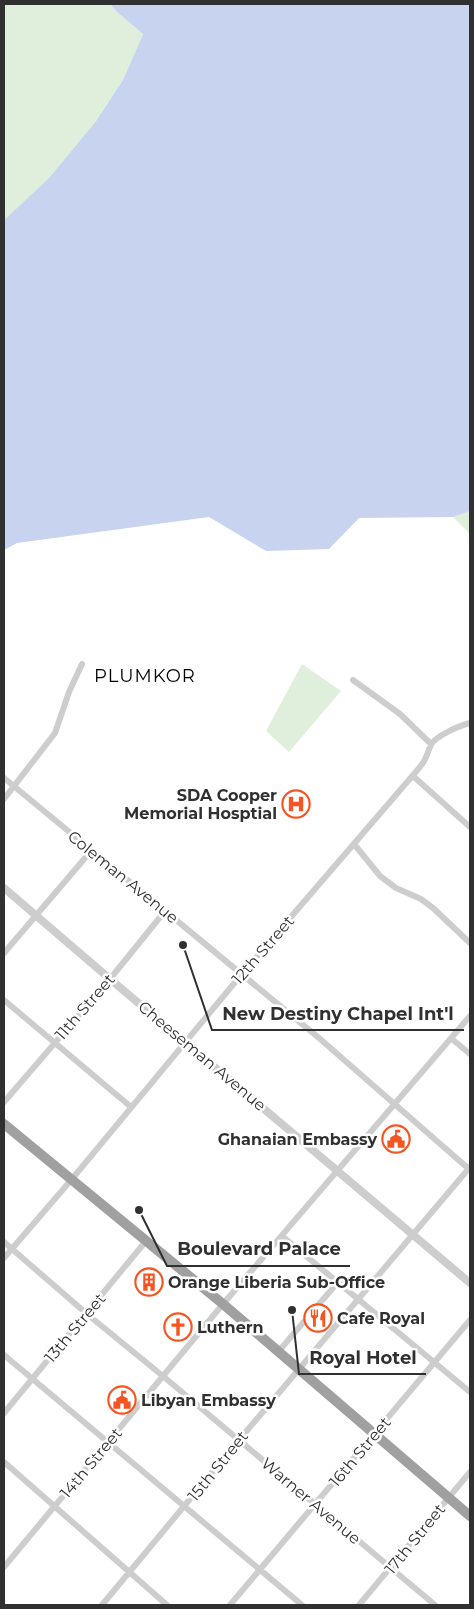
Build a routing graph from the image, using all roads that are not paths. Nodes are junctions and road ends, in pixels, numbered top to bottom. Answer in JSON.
{"nodes":[{"id":1,"x":82,"y":664,"type":"dead end"},
{"id":2,"x":353,"y":680,"type":"dead end"},
{"id":3,"x":470,"y":723,"type":"edge"},
{"id":4,"x":432,"y":744,"type":"junction"},
{"id":5,"x":413,"y":776,"type":"junction"},
{"id":6,"x":4,"y":778,"type":"edge"},
{"id":7,"x":14,"y":787,"type":"junction"},
{"id":8,"x":4,"y":799,"type":"edge"},
{"id":9,"x":470,"y":827,"type":"edge"},
{"id":10,"x":354,"y":844,"type":"junction"},
{"id":11,"x":91,"y":851,"type":"junction"},
{"id":12,"x":4,"y":888,"type":"edge"},
{"id":13,"x":165,"y":912,"type":"junction"},
{"id":14,"x":36,"y":915,"type":"junction"},
{"id":15,"x":470,"y":943,"type":"edge"},
{"id":16,"x":4,"y":953,"type":"edge"},
{"id":17,"x":242,"y":975,"type":"junction"},
{"id":18,"x":110,"y":979,"type":"junction"},
{"id":19,"x":4,"y":1000,"type":"edge"},
{"id":20,"x":470,"y":1016,"type":"edge"},
{"id":21,"x":452,"y":1038,"type":"junction"},
{"id":22,"x":55,"y":1042,"type":"junction"},
{"id":23,"x":186,"y":1042,"type":"junction"},
{"id":24,"x":470,"y":1054,"type":"edge"},
{"id":25,"x":4,"y":1102,"type":"edge"},
{"id":26,"x":394,"y":1104,"type":"junction"},
{"id":27,"x":132,"y":1107,"type":"junction"},
{"id":28,"x":4,"y":1124,"type":"edge"},
{"id":29,"x":470,"y":1169,"type":"edge"},
{"id":30,"x":338,"y":1171,"type":"junction"},
{"id":31,"x":72,"y":1179,"type":"junction"},
{"id":32,"x":413,"y":1235,"type":"junction"},
{"id":33,"x":282,"y":1236,"type":"junction"},
{"id":34,"x":4,"y":1242,"type":"edge"},
{"id":35,"x":146,"y":1242,"type":"junction"},
{"id":36,"x":12,"y":1248,"type":"junction"},
{"id":37,"x":4,"y":1258,"type":"edge"},
{"id":38,"x":338,"y":1282,"type":"junction"},
{"id":39,"x":470,"y":1283,"type":"edge"},
{"id":40,"x":359,"y":1300,"type":"junction"},
{"id":41,"x":223,"y":1304,"type":"junction"},
{"id":42,"x":87,"y":1314,"type":"junction"},
{"id":43,"x":470,"y":1320,"type":"edge"},
{"id":44,"x":278,"y":1352,"type":"junction"},
{"id":45,"x":4,"y":1356,"type":"edge"},
{"id":46,"x":435,"y":1362,"type":"junction"},
{"id":47,"x":299,"y":1371,"type":"junction"},
{"id":48,"x":164,"y":1377,"type":"junction"},
{"id":49,"x":32,"y":1379,"type":"junction"},
{"id":50,"x":470,"y":1392,"type":"edge"},
{"id":51,"x":4,"y":1413,"type":"edge"},
{"id":52,"x":375,"y":1434,"type":"junction"},
{"id":53,"x":238,"y":1440,"type":"junction"},
{"id":54,"x":108,"y":1443,"type":"junction"},
{"id":55,"x":4,"y":1462,"type":"edge"},
{"id":56,"x":470,"y":1472,"type":"edge"},
{"id":57,"x":448,"y":1497,"type":"junction"},
{"id":58,"x":315,"y":1505,"type":"junction"},
{"id":59,"x":184,"y":1507,"type":"junction"},
{"id":60,"x":54,"y":1508,"type":"junction"},
{"id":61,"x":470,"y":1516,"type":"edge"},
{"id":62,"x":4,"y":1567,"type":"edge"},
{"id":63,"x":391,"y":1568,"type":"junction"},
{"id":64,"x":260,"y":1570,"type":"junction"},
{"id":65,"x":130,"y":1573,"type":"junction"},
{"id":66,"x":102,"y":1605,"type":"edge"},
{"id":67,"x":167,"y":1605,"type":"edge"},
{"id":68,"x":230,"y":1605,"type":"edge"},
{"id":69,"x":302,"y":1605,"type":"edge"},
{"id":70,"x":359,"y":1605,"type":"edge"},
{"id":71,"x":434,"y":1605,"type":"edge"}],
"edges":[{"from":1,"to":7,"type":"street"},
{"from":2,"to":4,"type":"street"},
{"from":3,"to":4,"type":"street"},
{"from":4,"to":5,"type":"street","name":"12th Street"},
{"from":5,"to":9,"type":"street"},
{"from":5,"to":10,"type":"street","name":"12th Street"},
{"from":6,"to":7,"type":"street","name":"Coleman Avenue"},
{"from":7,"to":8,"type":"street"},
{"from":7,"to":11,"type":"street","name":"Coleman Avenue"},
{"from":10,"to":15,"type":"street"},
{"from":10,"to":17,"type":"street","name":"12th Street"},
{"from":11,"to":13,"type":"street","name":"Coleman Avenue"},
{"from":11,"to":14,"type":"street"},
{"from":12,"to":14,"type":"street","name":"Cheeseman Avenue"},
{"from":13,"to":17,"type":"street","name":"Coleman Avenue"},
{"from":13,"to":18,"type":"street","name":"11th Street"},
{"from":14,"to":16,"type":"street"},
{"from":14,"to":18,"type":"street","name":"Cheeseman Avenue"},
{"from":17,"to":23,"type":"street","name":"12th Street"},
{"from":17,"to":26,"type":"street","name":"Coleman Avenue"},
{"from":18,"to":22,"type":"street","name":"11th Street"},
{"from":18,"to":23,"type":"street","name":"Cheeseman Avenue"},
{"from":19,"to":22,"type":"street"},
{"from":20,"to":21,"type":"street","name":"14th Street"},
{"from":21,"to":24,"type":"street"},
{"from":21,"to":26,"type":"street","name":"14th Street"},
{"from":22,"to":25,"type":"street","name":"11th Street"},
{"from":22,"to":27,"type":"street"},
{"from":23,"to":27,"type":"street","name":"12th Street"},
{"from":23,"to":30,"type":"street","name":"Cheeseman Avenue"},
{"from":26,"to":29,"type":"street","name":"Coleman Avenue"},
{"from":26,"to":30,"type":"street","name":"14th Street"},
{"from":27,"to":31,"type":"street","name":"12th Street"},
{"from":28,"to":31,"type":"highway"},
{"from":29,"to":32,"type":"street","name":"15th Street"},
{"from":30,"to":32,"type":"street","name":"Cheeseman Avenue"},
{"from":30,"to":33,"type":"street","name":"14th Street"},
{"from":31,"to":35,"type":"highway"},
{"from":31,"to":36,"type":"street","name":"12th Street"},
{"from":32,"to":39,"type":"street","name":"Cheeseman Avenue"},
{"from":32,"to":40,"type":"street","name":"15th Street"},
{"from":33,"to":38,"type":"street"},
{"from":33,"to":41,"type":"street","name":"14th Street"},
{"from":34,"to":36,"type":"street","name":"Warner Avenue"},
{"from":35,"to":41,"type":"highway"},
{"from":35,"to":42,"type":"street","name":"13th Street"},
{"from":36,"to":37,"type":"street","name":"12th Street"},
{"from":36,"to":42,"type":"street","name":"Warner Avenue"},
{"from":38,"to":40,"type":"street"},
{"from":38,"to":44,"type":"street"},
{"from":40,"to":46,"type":"street"},
{"from":40,"to":47,"type":"street","name":"15th Street"},
{"from":41,"to":44,"type":"highway"},
{"from":41,"to":48,"type":"street","name":"14th Street"},
{"from":42,"to":48,"type":"street","name":"Warner Avenue"},
{"from":42,"to":49,"type":"street","name":"13th Street"},
{"from":43,"to":46,"type":"street","name":"16th Street"},
{"from":44,"to":47,"type":"highway"},
{"from":45,"to":49,"type":"street"},
{"from":46,"to":50,"type":"street"},
{"from":46,"to":52,"type":"street","name":"16th Street"},
{"from":47,"to":52,"type":"highway"},
{"from":47,"to":53,"type":"street","name":"15th Street"},
{"from":48,"to":53,"type":"street","name":"Warner Avenue"},
{"from":48,"to":54,"type":"street","name":"14th Street"},
{"from":49,"to":51,"type":"street","name":"13th Street"},
{"from":49,"to":54,"type":"street"},
{"from":52,"to":57,"type":"highway"},
{"from":52,"to":58,"type":"street","name":"16th Street"},
{"from":53,"to":58,"type":"street","name":"Warner Avenue"},
{"from":53,"to":59,"type":"street","name":"15th Street"},
{"from":54,"to":59,"type":"street"},
{"from":54,"to":60,"type":"street","name":"14th Street"},
{"from":55,"to":60,"type":"street"},
{"from":56,"to":57,"type":"street","name":"17th Street"},
{"from":57,"to":61,"type":"highway"},
{"from":57,"to":63,"type":"street","name":"17th Street"},
{"from":58,"to":63,"type":"street","name":"Warner Avenue"},
{"from":58,"to":64,"type":"street","name":"16th Street"},
{"from":59,"to":64,"type":"street"},
{"from":59,"to":65,"type":"street","name":"15th Street"},
{"from":60,"to":62,"type":"street","name":"14th Street"},
{"from":60,"to":65,"type":"street"},
{"from":63,"to":70,"type":"street","name":"17th Street"},
{"from":63,"to":71,"type":"street","name":"Warner Avenue"},
{"from":64,"to":68,"type":"street","name":"16th Street"},
{"from":64,"to":69,"type":"street"},
{"from":65,"to":66,"type":"street","name":"15th Street"},
{"from":65,"to":67,"type":"street"}]}
